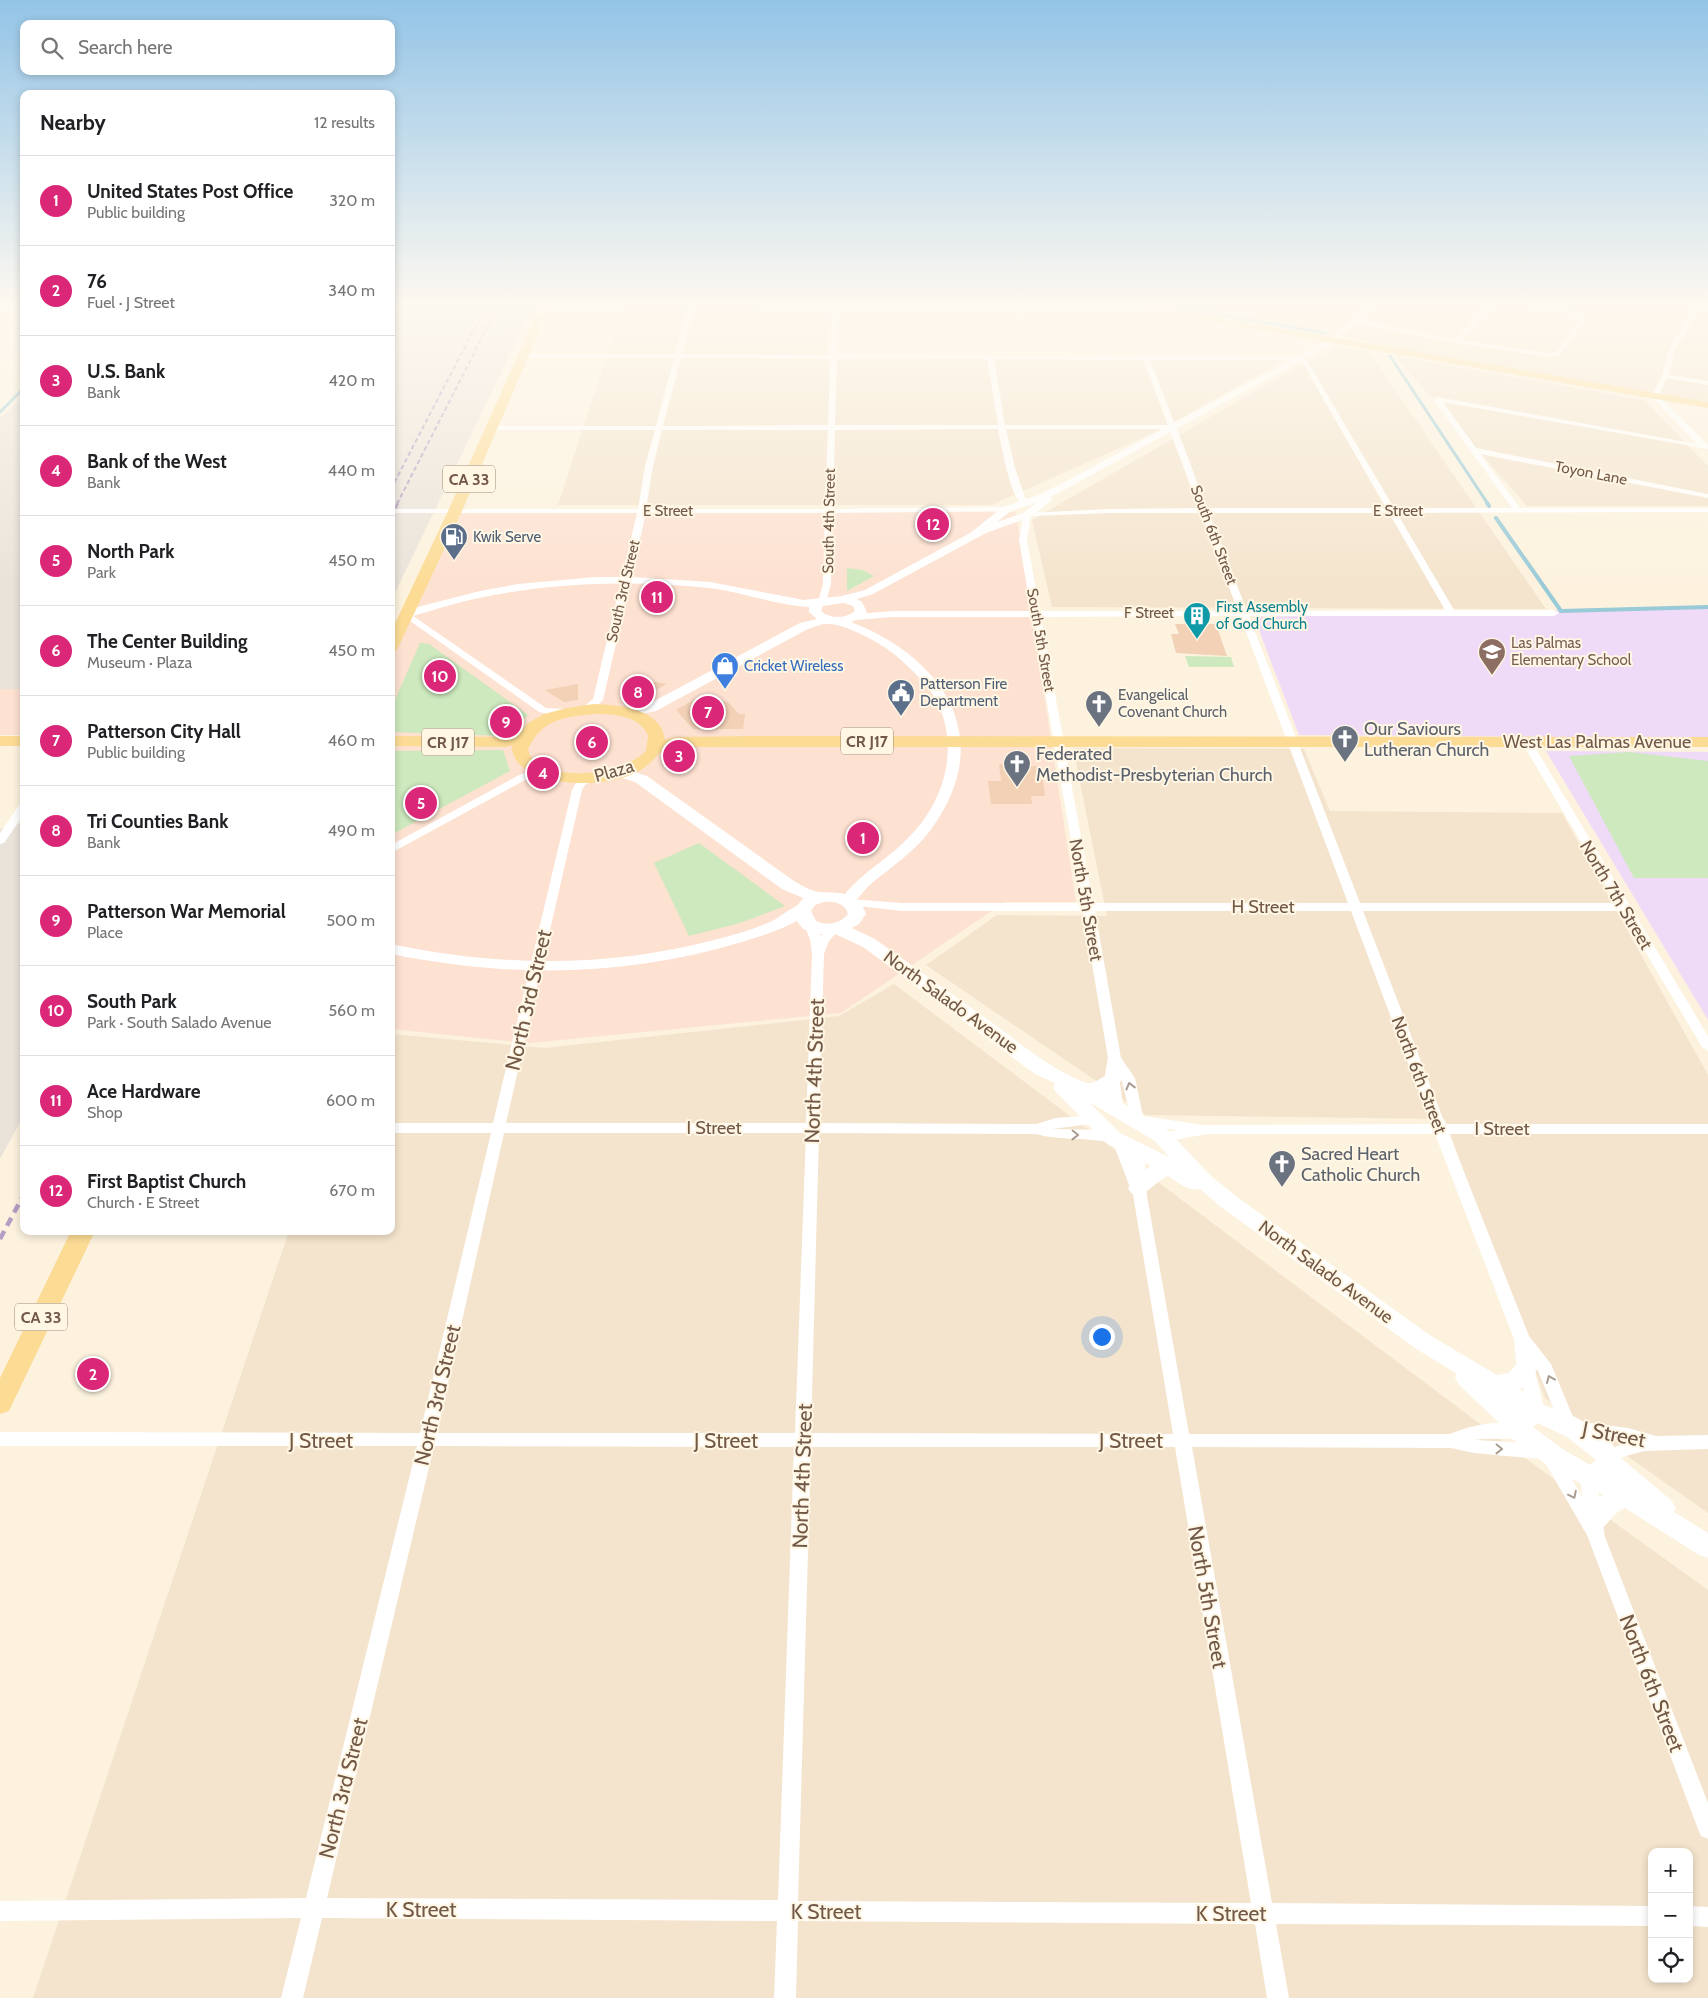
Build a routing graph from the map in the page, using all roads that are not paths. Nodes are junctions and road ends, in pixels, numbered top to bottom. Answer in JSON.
{"nodes":[{"id":1,"x":503,"y":401,"type":"edge"},
{"id":2,"x":666,"y":401,"type":"edge"},
{"id":3,"x":832,"y":401,"type":"edge"},
{"id":4,"x":998,"y":401,"type":"edge"},
{"id":5,"x":1164,"y":401,"type":"edge"},
{"id":6,"x":1222,"y":401,"type":"edge"},
{"id":7,"x":1328,"y":401,"type":"edge"},
{"id":8,"x":1439,"y":401,"type":"edge"},
{"id":9,"x":1449,"y":401,"type":"edge"},
{"id":10,"x":1660,"y":401,"type":"edge"},
{"id":11,"x":1686,"y":401,"type":"edge"},
{"id":12,"x":1708,"y":405,"type":"edge"},
{"id":13,"x":659,"y":427,"type":"junction"},
{"id":14,"x":831,"y":427,"type":"junction"},
{"id":15,"x":1002,"y":427,"type":"junction"},
{"id":16,"x":1174,"y":427,"type":"junction"},
{"id":17,"x":491,"y":428,"type":"junction"},
{"id":18,"x":1706,"y":449,"type":"edge"},
{"id":19,"x":1474,"y":450,"type":"junction"},
{"id":20,"x":1015,"y":483,"type":"junction"},
{"id":21,"x":1063,"y":487,"type":"junction"},
{"id":22,"x":1048,"y":494,"type":"joint"},
{"id":23,"x":1708,"y":496,"type":"edge"},
{"id":24,"x":1023,"y":500,"type":"junction"},
{"id":25,"x":1392,"y":510,"type":"junction"},
{"id":26,"x":1518,"y":510,"type":"junction"},
{"id":27,"x":1708,"y":510,"type":"edge"},
{"id":28,"x":395,"y":511,"type":"edge"},
{"id":29,"x":455,"y":511,"type":"junction"},
{"id":30,"x":828,"y":511,"type":"junction"},
{"id":31,"x":1033,"y":511,"type":"junction"},
{"id":32,"x":1205,"y":511,"type":"junction"},
{"id":33,"x":642,"y":512,"type":"junction"},
{"id":34,"x":1004,"y":512,"type":"junction"},
{"id":35,"x":1012,"y":522,"type":"junction"},
{"id":36,"x":978,"y":533,"type":"junction"},
{"id":37,"x":1023,"y":540,"type":"junction"},
{"id":38,"x":626,"y":580,"type":"junction"},
{"id":39,"x":827,"y":584,"type":"junction"},
{"id":40,"x":869,"y":592,"type":"junction"},
{"id":41,"x":841,"y":599,"type":"junction"},
{"id":42,"x":786,"y":600,"type":"joint"},
{"id":43,"x":818,"y":607,"type":"junction"},
{"id":44,"x":858,"y":612,"type":"junction"},
{"id":45,"x":1244,"y":613,"type":"junction"},
{"id":46,"x":1451,"y":613,"type":"junction"},
{"id":47,"x":1554,"y":613,"type":"dead end"},
{"id":48,"x":406,"y":614,"type":"junction"},
{"id":49,"x":1037,"y":614,"type":"junction"},
{"id":50,"x":831,"y":620,"type":"junction"},
{"id":51,"x":804,"y":626,"type":"junction"},
{"id":52,"x":867,"y":632,"type":"junction"},
{"id":53,"x":395,"y":639,"type":"edge"},
{"id":54,"x":602,"y":704,"type":"junction"},
{"id":55,"x":647,"y":714,"type":"junction"},
{"id":56,"x":543,"y":715,"type":"junction"},
{"id":57,"x":0,"y":741,"type":"edge"},
{"id":58,"x":20,"y":741,"type":"edge"},
{"id":59,"x":395,"y":741,"type":"edge"},
{"id":60,"x":956,"y":741,"type":"junction"},
{"id":61,"x":1058,"y":741,"type":"junction"},
{"id":62,"x":1292,"y":741,"type":"junction"},
{"id":63,"x":1526,"y":741,"type":"junction"},
{"id":64,"x":517,"y":742,"type":"junction"},
{"id":65,"x":656,"y":742,"type":"junction"},
{"id":66,"x":1708,"y":742,"type":"edge"},
{"id":67,"x":533,"y":772,"type":"junction"},
{"id":68,"x":640,"y":772,"type":"junction"},
{"id":69,"x":579,"y":782,"type":"junction"},
{"id":70,"x":20,"y":812,"type":"edge"},
{"id":71,"x":0,"y":841,"type":"edge"},
{"id":72,"x":395,"y":848,"type":"edge"},
{"id":73,"x":864,"y":881,"type":"junction"},
{"id":74,"x":1087,"y":906,"type":"junction"},
{"id":75,"x":1354,"y":907,"type":"junction"},
{"id":76,"x":1623,"y":907,"type":"junction"},
{"id":77,"x":811,"y":909,"type":"junction"},
{"id":78,"x":852,"y":909,"type":"junction"},
{"id":79,"x":836,"y":928,"type":"junction"},
{"id":80,"x":869,"y":943,"type":"junction"},
{"id":81,"x":395,"y":950,"type":"edge"},
{"id":82,"x":818,"y":954,"type":"junction"},
{"id":83,"x":536,"y":966,"type":"junction"},
{"id":84,"x":1708,"y":1047,"type":"edge"},
{"id":85,"x":1115,"y":1058,"type":"junction"},
{"id":86,"x":1032,"y":1061,"type":"junction"},
{"id":87,"x":1112,"y":1079,"type":"junction"},
{"id":88,"x":1083,"y":1090,"type":"junction"},
{"id":89,"x":1104,"y":1113,"type":"junction"},
{"id":90,"x":1140,"y":1120,"type":"junction"},
{"id":91,"x":395,"y":1128,"type":"edge"},
{"id":92,"x":499,"y":1128,"type":"junction"},
{"id":93,"x":812,"y":1128,"type":"junction"},
{"id":94,"x":1036,"y":1129,"type":"junction"},
{"id":95,"x":1206,"y":1129,"type":"junction"},
{"id":96,"x":1440,"y":1129,"type":"junction"},
{"id":97,"x":1708,"y":1129,"type":"edge"},
{"id":98,"x":1164,"y":1139,"type":"junction"},
{"id":99,"x":1116,"y":1140,"type":"junction"},
{"id":100,"x":1141,"y":1152,"type":"junction"},
{"id":101,"x":1171,"y":1168,"type":"junction"},
{"id":102,"x":1139,"y":1192,"type":"junction"},
{"id":103,"x":1229,"y":1202,"type":"junction"},
{"id":104,"x":81,"y":1235,"type":"edge"},
{"id":105,"x":1522,"y":1339,"type":"junction"},
{"id":106,"x":1423,"y":1342,"type":"junction"},
{"id":107,"x":1526,"y":1368,"type":"junction"},
{"id":108,"x":1493,"y":1384,"type":"junction"},
{"id":109,"x":0,"y":1404,"type":"edge"},
{"id":110,"x":1528,"y":1421,"type":"junction"},
{"id":111,"x":1569,"y":1425,"type":"junction"},
{"id":112,"x":0,"y":1439,"type":"edge"},
{"id":113,"x":427,"y":1440,"type":"junction"},
{"id":114,"x":804,"y":1440,"type":"junction"},
{"id":115,"x":1181,"y":1440,"type":"junction"},
{"id":116,"x":1451,"y":1441,"type":"junction"},
{"id":117,"x":1656,"y":1442,"type":"junction"},
{"id":118,"x":1708,"y":1442,"type":"edge"},
{"id":119,"x":1547,"y":1454,"type":"junction"},
{"id":120,"x":1599,"y":1467,"type":"junction"},
{"id":121,"x":1626,"y":1497,"type":"junction"},
{"id":122,"x":1595,"y":1530,"type":"junction"},
{"id":123,"x":1708,"y":1547,"type":"edge"},
{"id":124,"x":1708,"y":1829,"type":"edge"},
{"id":125,"x":314,"y":1908,"type":"junction"},
{"id":126,"x":0,"y":1911,"type":"edge"},
{"id":127,"x":788,"y":1911,"type":"junction"},
{"id":128,"x":1263,"y":1913,"type":"junction"},
{"id":129,"x":1648,"y":1916,"type":"edge"},
{"id":130,"x":1693,"y":1916,"type":"edge"},
{"id":131,"x":1708,"y":1916,"type":"edge"},
{"id":132,"x":292,"y":1998,"type":"edge"},
{"id":133,"x":785,"y":1998,"type":"edge"},
{"id":134,"x":1278,"y":1998,"type":"edge"}],
"edges":[{"from":1,"to":17,"type":"main road","number":"CA 33"},
{"from":2,"to":13,"type":"street","name":"South 3rd Street"},
{"from":3,"to":14,"type":"street","name":"South 4th Street"},
{"from":4,"to":15,"type":"street"},
{"from":5,"to":16,"type":"street","name":"South 6th Street"},
{"from":6,"to":16,"type":"street"},
{"from":7,"to":25,"type":"street"},
{"from":8,"to":19,"type":"street"},
{"from":9,"to":18,"type":"street"},
{"from":10,"to":18,"type":"street"},
{"from":11,"to":12,"type":"main road"},
{"from":13,"to":14,"type":"street"},
{"from":13,"to":17,"type":"street"},
{"from":13,"to":33,"type":"street","name":"South 3rd Street"},
{"from":14,"to":15,"type":"street"},
{"from":14,"to":30,"type":"street","name":"South 4th Street"},
{"from":15,"to":16,"type":"street"},
{"from":15,"to":20,"type":"street"},
{"from":16,"to":21,"type":"street"},
{"from":16,"to":32,"type":"street","name":"South 6th Street"},
{"from":17,"to":29,"type":"main road","number":"CA 33"},
{"from":19,"to":23,"type":"street","name":"Toyon Lane"},
{"from":19,"to":26,"type":"street"},
{"from":20,"to":24,"type":"street"},
{"from":20,"to":34,"type":"street"},
{"from":21,"to":22,"type":"street"},
{"from":21,"to":31,"type":"street"},
{"from":22,"to":24,"type":"street"},
{"from":24,"to":31,"type":"street"},
{"from":24,"to":34,"type":"street"},
{"from":25,"to":26,"type":"street","name":"E Street"},
{"from":25,"to":32,"type":"street","name":"E Street"},
{"from":25,"to":46,"type":"street"},
{"from":26,"to":27,"type":"street","name":"E Street"},
{"from":28,"to":29,"type":"street","name":"E Street"},
{"from":29,"to":33,"type":"street","name":"E Street"},
{"from":29,"to":48,"type":"main road","number":"CA 33"},
{"from":30,"to":33,"type":"street","name":"E Street"},
{"from":30,"to":34,"type":"street","name":"E Street"},
{"from":30,"to":39,"type":"street","name":"South 4th Street"},
{"from":31,"to":32,"type":"street","name":"E Street"},
{"from":31,"to":35,"type":"street"},
{"from":31,"to":37,"type":"street","name":"South 5th Street"},
{"from":32,"to":45,"type":"street","name":"South 6th Street"},
{"from":33,"to":38,"type":"street","name":"South 3rd Street"},
{"from":34,"to":35,"type":"street","name":"E Street"},
{"from":34,"to":36,"type":"street"},
{"from":35,"to":36,"type":"street"},
{"from":35,"to":37,"type":"street","name":"South 5th Street"},
{"from":36,"to":40,"type":"street"},
{"from":37,"to":49,"type":"street","name":"South 5th Street"},
{"from":38,"to":42,"type":"street"},
{"from":38,"to":48,"type":"street"},
{"from":38,"to":54,"type":"street","name":"South 3rd Street"},
{"from":39,"to":41,"type":"street","name":"South 4th Street"},
{"from":39,"to":43,"type":"street","name":"South 4th Street"},
{"from":40,"to":41,"type":"street"},
{"from":40,"to":44,"type":"street"},
{"from":41,"to":43,"type":"street"},
{"from":41,"to":44,"type":"street"},
{"from":42,"to":43,"type":"street"},
{"from":43,"to":50,"type":"street"},
{"from":43,"to":51,"type":"street"},
{"from":44,"to":49,"type":"street","name":"F Street"},
{"from":44,"to":50,"type":"street"},
{"from":44,"to":52,"type":"street"},
{"from":45,"to":46,"type":"street","name":"F Street"},
{"from":45,"to":49,"type":"street","name":"F Street"},
{"from":45,"to":62,"type":"street","name":"South 6th Street"},
{"from":46,"to":47,"type":"street","name":"F Street"},
{"from":48,"to":53,"type":"main road","number":"CA 33"},
{"from":48,"to":56,"type":"street"},
{"from":49,"to":61,"type":"street","name":"South 5th Street"},
{"from":50,"to":51,"type":"street"},
{"from":50,"to":52,"type":"street"},
{"from":51,"to":55,"type":"street"},
{"from":52,"to":60,"type":"street"},
{"from":54,"to":55,"type":"main road"},
{"from":54,"to":56,"type":"main road"},
{"from":55,"to":65,"type":"main road"},
{"from":56,"to":64,"type":"main road"},
{"from":57,"to":58,"type":"main road"},
{"from":59,"to":64,"type":"main road","number":"CR J17"},
{"from":60,"to":61,"type":"main road","name":"West Las Palmas Avenue","number":"CR J17"},
{"from":60,"to":65,"type":"main road","name":"West Las Palmas Avenue","number":"CR J17"},
{"from":60,"to":73,"type":"street"},
{"from":61,"to":62,"type":"main road","name":"West Las Palmas Avenue","number":"CR J17"},
{"from":61,"to":74,"type":"street","name":"North 5th Street"},
{"from":62,"to":63,"type":"main road","name":"West Las Palmas Avenue","number":"CR J17"},
{"from":62,"to":75,"type":"street","name":"North 6th Street"},
{"from":63,"to":66,"type":"main road","name":"West Las Palmas Avenue","number":"CR J17"},
{"from":63,"to":76,"type":"street","name":"North 7th Street"},
{"from":64,"to":67,"type":"main road"},
{"from":65,"to":68,"type":"main road","name":"Plaza"},
{"from":67,"to":69,"type":"main road","name":"Plaza"},
{"from":67,"to":72,"type":"street"},
{"from":68,"to":69,"type":"main road","name":"Plaza"},
{"from":68,"to":77,"type":"main road"},
{"from":69,"to":83,"type":"street","name":"North 3rd Street"},
{"from":70,"to":71,"type":"street"},
{"from":73,"to":77,"type":"street"},
{"from":73,"to":78,"type":"street"},
{"from":74,"to":75,"type":"street","name":"H Street"},
{"from":74,"to":78,"type":"street","name":"H Street"},
{"from":74,"to":85,"type":"street","name":"North 5th Street"},
{"from":75,"to":76,"type":"street","name":"H Street"},
{"from":75,"to":96,"type":"street","name":"North 6th Street"},
{"from":76,"to":84,"type":"street","name":"North 7th Street"},
{"from":77,"to":78,"type":"main road"},
{"from":77,"to":79,"type":"main road","name":"North Salado Avenue"},
{"from":77,"to":82,"type":"street","name":"North 4th Street"},
{"from":77,"to":83,"type":"street"},
{"from":78,"to":79,"type":"main road"},
{"from":78,"to":80,"type":"main road","name":"North Salado Avenue"},
{"from":79,"to":80,"type":"main road","name":"North Salado Avenue"},
{"from":79,"to":82,"type":"street","name":"North 4th Street"},
{"from":80,"to":86,"type":"main road","name":"North Salado Avenue"},
{"from":81,"to":83,"type":"street"},
{"from":82,"to":93,"type":"street","name":"North 4th Street"},
{"from":83,"to":92,"type":"street","name":"North 3rd Street"},
{"from":85,"to":87,"type":"street","name":"North 5th Street"},
{"from":90,"to":85,"type":"street","name":"North 5th Street","one_way":true},
{"from":86,"to":88,"type":"main road","name":"North Salado Avenue"},
{"from":86,"to":89,"type":"main road","name":"North Salado Avenue"},
{"from":87,"to":88,"type":"main road"},
{"from":87,"to":89,"type":"street","name":"North 5th Street"},
{"from":88,"to":89,"type":"main road","name":"North Salado Avenue"},
{"from":89,"to":90,"type":"main road","name":"North Salado Avenue"},
{"from":89,"to":94,"type":"street","name":"I Street"},
{"from":89,"to":99,"type":"main road","name":"North Salado Avenue"},
{"from":90,"to":95,"type":"street","name":"I Street"},
{"from":90,"to":98,"type":"main road","name":"North Salado Avenue"},
{"from":91,"to":92,"type":"street","name":"I Street"},
{"from":92,"to":93,"type":"street","name":"I Street"},
{"from":92,"to":113,"type":"street","name":"North 3rd Street"},
{"from":93,"to":94,"type":"street","name":"I Street"},
{"from":93,"to":114,"type":"street","name":"North 4th Street"},
{"from":94,"to":99,"type":"street","name":"I Street","one_way":true},
{"from":95,"to":96,"type":"street","name":"I Street"},
{"from":95,"to":98,"type":"street","name":"I Street"},
{"from":96,"to":97,"type":"street","name":"I Street"},
{"from":96,"to":105,"type":"street","name":"North 6th Street"},
{"from":98,"to":100,"type":"street"},
{"from":98,"to":103,"type":"main road","name":"North Salado Avenue"},
{"from":99,"to":100,"type":"main road","name":"North Salado Avenue"},
{"from":99,"to":102,"type":"street","name":"North 5th Street"},
{"from":100,"to":101,"type":"main road","name":"North Salado Avenue"},
{"from":100,"to":102,"type":"street","name":"North 5th Street"},
{"from":101,"to":102,"type":"main road"},
{"from":101,"to":103,"type":"main road","name":"North Salado Avenue"},
{"from":102,"to":115,"type":"street","name":"North 5th Street"},
{"from":103,"to":106,"type":"main road","name":"North Salado Avenue"},
{"from":104,"to":109,"type":"main road","number":"CA 33"},
{"from":105,"to":107,"type":"street","name":"North 6th Street"},
{"from":111,"to":105,"type":"street","name":"J Street","one_way":true},
{"from":106,"to":108,"type":"main road","name":"North Salado Avenue"},
{"from":106,"to":110,"type":"main road","name":"North Salado Avenue"},
{"from":107,"to":108,"type":"main road"},
{"from":107,"to":110,"type":"street","name":"North 6th Street"},
{"from":108,"to":110,"type":"main road","name":"North Salado Avenue"},
{"from":110,"to":111,"type":"main road","name":"North Salado Avenue"},
{"from":110,"to":116,"type":"street","name":"J Street"},
{"from":110,"to":119,"type":"main road","name":"North Salado Avenue"},
{"from":111,"to":117,"type":"street","name":"J Street"},
{"from":111,"to":120,"type":"main road","name":"North Salado Avenue"},
{"from":112,"to":113,"type":"street","name":"J Street"},
{"from":113,"to":114,"type":"street","name":"J Street"},
{"from":113,"to":125,"type":"street","name":"North 3rd Street"},
{"from":114,"to":115,"type":"street","name":"J Street"},
{"from":114,"to":127,"type":"street","name":"North 4th Street"},
{"from":115,"to":116,"type":"street","name":"J Street"},
{"from":115,"to":128,"type":"street","name":"North 5th Street"},
{"from":116,"to":119,"type":"street","name":"J Street","one_way":true},
{"from":117,"to":118,"type":"street","name":"J Street"},
{"from":117,"to":120,"type":"street","name":"J Street"},
{"from":119,"to":120,"type":"main road","name":"North Salado Avenue"},
{"from":119,"to":122,"type":"street","name":"North 6th Street","one_way":true},
{"from":120,"to":121,"type":"main road","name":"North Salado Avenue"},
{"from":120,"to":122,"type":"street","name":"North 6th Street"},
{"from":120,"to":123,"type":"main road","name":"North Salado Avenue"},
{"from":121,"to":122,"type":"main road"},
{"from":121,"to":123,"type":"main road","name":"North Salado Avenue"},
{"from":122,"to":124,"type":"street","name":"North 6th Street"},
{"from":125,"to":126,"type":"street","name":"K Street"},
{"from":125,"to":127,"type":"street","name":"K Street"},
{"from":125,"to":132,"type":"street","name":"North 3rd Street"},
{"from":127,"to":128,"type":"street","name":"K Street"},
{"from":127,"to":133,"type":"street","name":"North 4th Street"},
{"from":128,"to":129,"type":"street","name":"K Street"},
{"from":128,"to":134,"type":"street","name":"North 5th Street"},
{"from":130,"to":131,"type":"street"}]}
